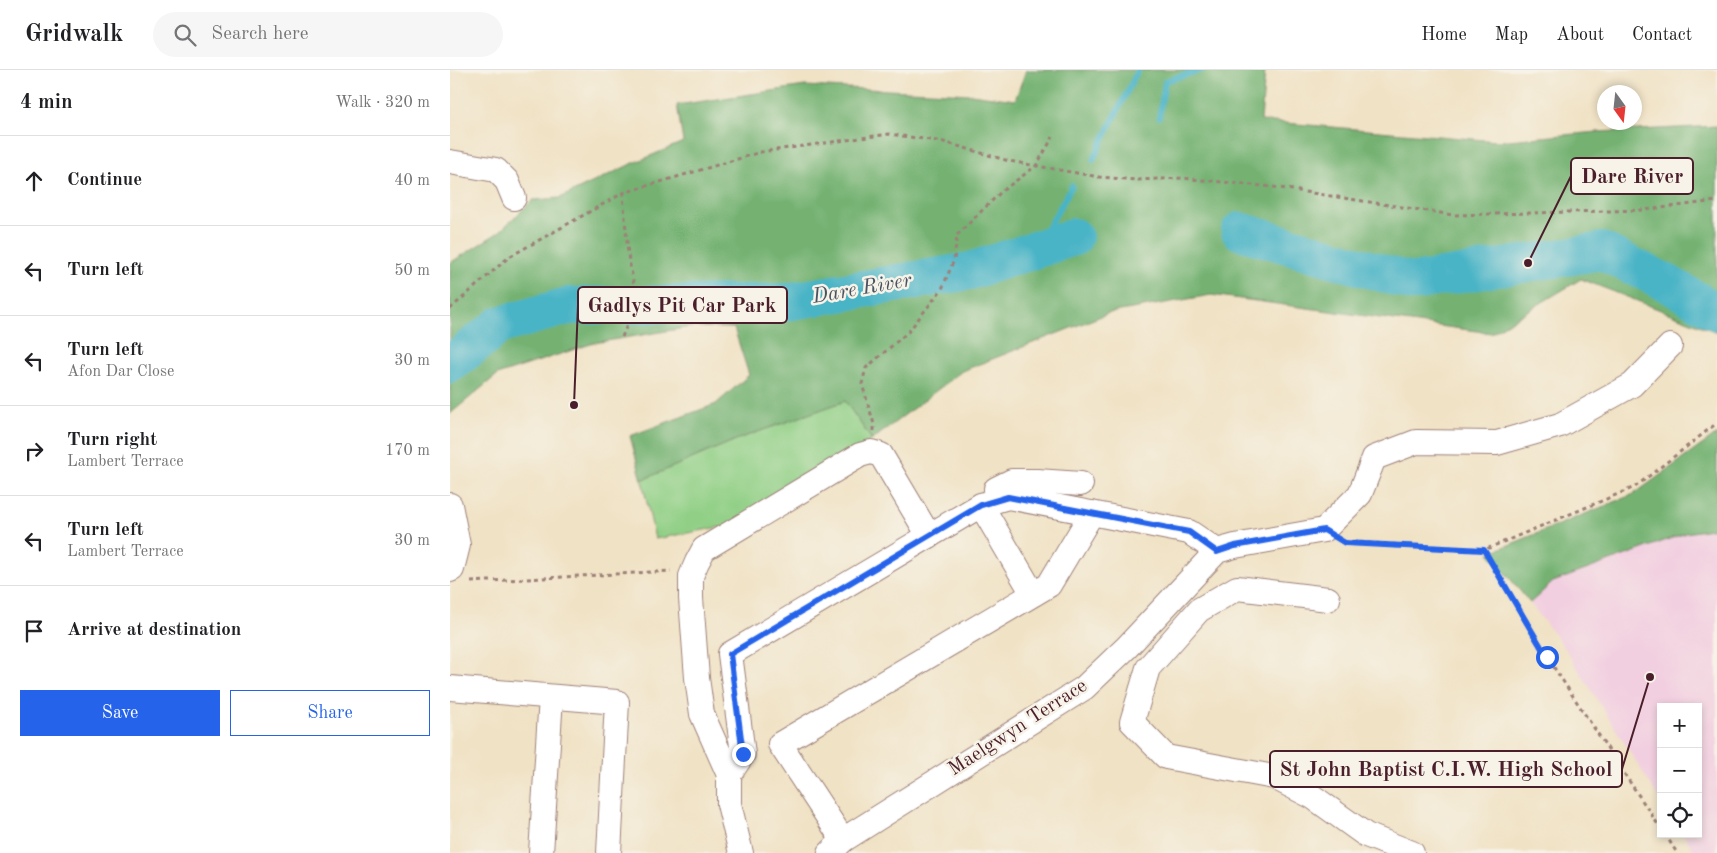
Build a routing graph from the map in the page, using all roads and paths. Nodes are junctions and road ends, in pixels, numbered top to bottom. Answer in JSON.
{"nodes":[{"id":1,"x":1053,"y":137,"type":"dead end"},
{"id":2,"x":450,"y":162,"type":"edge"},
{"id":3,"x":1036,"y":166,"type":"junction"},
{"id":4,"x":623,"y":193,"type":"junction"},
{"id":5,"x":514,"y":198,"type":"dead end"},
{"id":6,"x":1717,"y":201,"type":"edge"},
{"id":7,"x":450,"y":309,"type":"edge"},
{"id":8,"x":622,"y":337,"type":"dead end"},
{"id":9,"x":1670,"y":346,"type":"dead end"},
{"id":10,"x":1717,"y":423,"type":"edge"},
{"id":11,"x":871,"y":452,"type":"junction"},
{"id":12,"x":1081,"y":484,"type":"dead end"},
{"id":13,"x":989,"y":503,"type":"junction"},
{"id":14,"x":450,"y":505,"type":"edge"},
{"id":15,"x":1092,"y":513,"type":"junction"},
{"id":16,"x":1324,"y":530,"type":"junction"},
{"id":17,"x":930,"y":536,"type":"junction"},
{"id":18,"x":1226,"y":549,"type":"junction"},
{"id":19,"x":1484,"y":550,"type":"junction"},
{"id":20,"x":460,"y":576,"type":"edge"},
{"id":21,"x":692,"y":576,"type":"junction"},
{"id":22,"x":1033,"y":594,"type":"junction"},
{"id":23,"x":1328,"y":599,"type":"dead end"},
{"id":24,"x":1127,"y":647,"type":"junction"},
{"id":25,"x":1156,"y":659,"type":"junction"},
{"id":26,"x":450,"y":688,"type":"edge"},
{"id":27,"x":551,"y":697,"type":"junction"},
{"id":28,"x":729,"y":775,"type":"junction"},
{"id":29,"x":1657,"y":822,"type":"edge"},
{"id":30,"x":1667,"y":838,"type":"edge"},
{"id":31,"x":836,"y":847,"type":"edge"},
{"id":32,"x":541,"y":853,"type":"edge"},
{"id":33,"x":609,"y":853,"type":"edge"},
{"id":34,"x":741,"y":853,"type":"edge"},
{"id":35,"x":1412,"y":853,"type":"edge"},
{"id":36,"x":1677,"y":853,"type":"edge"}],
"edges":[{"from":1,"to":3,"type":"path"},
{"from":2,"to":5,"type":"street"},
{"from":3,"to":4,"type":"path"},
{"from":3,"to":6,"type":"path"},
{"from":3,"to":11,"type":"path"},
{"from":4,"to":7,"type":"path"},
{"from":4,"to":8,"type":"path"},
{"from":9,"to":16,"type":"street"},
{"from":10,"to":19,"type":"path"},
{"from":11,"to":17,"type":"street"},
{"from":11,"to":21,"type":"street"},
{"from":12,"to":13,"type":"street"},
{"from":13,"to":15,"type":"street"},
{"from":13,"to":17,"type":"street"},
{"from":13,"to":22,"type":"street"},
{"from":14,"to":20,"type":"street"},
{"from":15,"to":18,"type":"street"},
{"from":15,"to":22,"type":"street"},
{"from":16,"to":18,"type":"street"},
{"from":16,"to":19,"type":"path"},
{"from":17,"to":28,"type":"street"},
{"from":18,"to":24,"type":"street","name":"Maelgwyn Terrace"},
{"from":19,"to":29,"type":"path"},
{"from":20,"to":21,"type":"path"},
{"from":21,"to":28,"type":"street"},
{"from":22,"to":31,"type":"street"},
{"from":23,"to":25,"type":"street"},
{"from":24,"to":25,"type":"street"},
{"from":24,"to":31,"type":"street","name":"Maelgwyn Terrace"},
{"from":25,"to":35,"type":"street"},
{"from":26,"to":27,"type":"street"},
{"from":27,"to":32,"type":"street"},
{"from":27,"to":33,"type":"street"},
{"from":28,"to":34,"type":"street"},
{"from":30,"to":36,"type":"path"}]}
